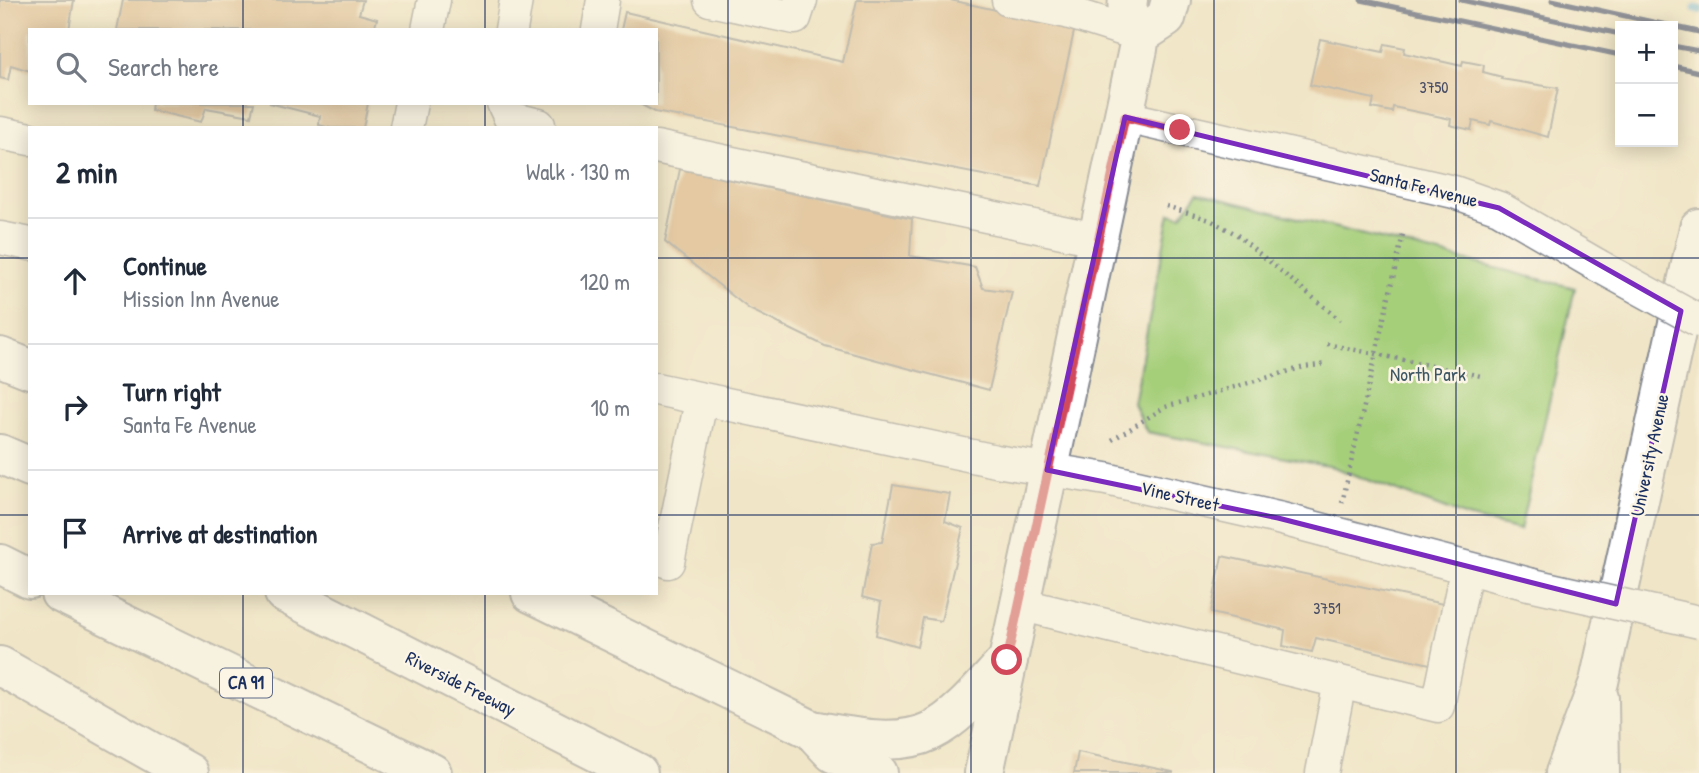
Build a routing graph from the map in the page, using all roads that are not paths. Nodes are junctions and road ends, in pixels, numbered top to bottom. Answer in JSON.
{"nodes":[{"id":1,"x":434,"y":0,"type":"edge"},
{"id":2,"x":516,"y":0,"type":"edge"},
{"id":3,"x":603,"y":0,"type":"edge"},
{"id":4,"x":710,"y":0,"type":"edge"},
{"id":5,"x":801,"y":0,"type":"edge"},
{"id":6,"x":1008,"y":0,"type":"edge"},
{"id":7,"x":1128,"y":0,"type":"edge"},
{"id":8,"x":1171,"y":0,"type":"edge"},
{"id":9,"x":428,"y":28,"type":"edge"},
{"id":10,"x":511,"y":28,"type":"edge"},
{"id":11,"x":598,"y":28,"type":"edge"},
{"id":12,"x":1140,"y":35,"type":"junction"},
{"id":13,"x":411,"y":105,"type":"edge"},
{"id":14,"x":504,"y":105,"type":"edge"},
{"id":15,"x":1125,"y":117,"type":"junction"},
{"id":16,"x":406,"y":126,"type":"edge"},
{"id":17,"x":540,"y":126,"type":"edge"},
{"id":18,"x":0,"y":133,"type":"edge"},
{"id":19,"x":28,"y":139,"type":"edge"},
{"id":20,"x":658,"y":148,"type":"edge"},
{"id":21,"x":1699,"y":228,"type":"edge"},
{"id":22,"x":0,"y":238,"type":"edge"},
{"id":23,"x":1096,"y":239,"type":"junction"},
{"id":24,"x":28,"y":244,"type":"edge"},
{"id":25,"x":1699,"y":321,"type":"edge"},
{"id":26,"x":0,"y":357,"type":"edge"},
{"id":27,"x":28,"y":368,"type":"edge"},
{"id":28,"x":658,"y":390,"type":"edge"},
{"id":29,"x":701,"y":401,"type":"junction"},
{"id":30,"x":0,"y":454,"type":"edge"},
{"id":31,"x":28,"y":466,"type":"edge"},
{"id":32,"x":1047,"y":470,"type":"junction"},
{"id":33,"x":658,"y":557,"type":"edge"},
{"id":34,"x":0,"y":564,"type":"edge"},
{"id":35,"x":1466,"y":570,"type":"junction"},
{"id":36,"x":28,"y":578,"type":"edge"},
{"id":37,"x":64,"y":595,"type":"edge"},
{"id":38,"x":288,"y":595,"type":"edge"},
{"id":39,"x":535,"y":595,"type":"edge"},
{"id":40,"x":1019,"y":604,"type":"junction"},
{"id":41,"x":1699,"y":622,"type":"edge"},
{"id":42,"x":1007,"y":660,"type":"junction"},
{"id":43,"x":0,"y":666,"type":"edge"},
{"id":44,"x":1340,"y":682,"type":"junction"},
{"id":45,"x":1599,"y":682,"type":"junction"},
{"id":46,"x":812,"y":730,"type":"junction"},
{"id":47,"x":189,"y":773,"type":"edge"},
{"id":48,"x":432,"y":773,"type":"edge"},
{"id":49,"x":638,"y":773,"type":"edge"},
{"id":50,"x":878,"y":773,"type":"edge"},
{"id":51,"x":984,"y":773,"type":"edge"},
{"id":52,"x":1322,"y":773,"type":"edge"},
{"id":53,"x":1565,"y":773,"type":"edge"},
{"id":54,"x":1600,"y":773,"type":"edge"}],
"edges":[{"from":1,"to":9,"type":"street"},
{"from":2,"to":10,"type":"street"},
{"from":3,"to":11,"type":"street"},
{"from":4,"to":5,"type":"street"},
{"from":6,"to":12,"type":"street"},
{"from":7,"to":12,"type":"main road"},
{"from":8,"to":12,"type":"main road"},
{"from":12,"to":15,"type":"main road"},
{"from":13,"to":16,"type":"street"},
{"from":14,"to":17,"type":"street"},
{"from":15,"to":23,"type":"main road"},
{"from":15,"to":25,"type":"street","name":"Santa Fe Avenue","bridge":true},
{"from":18,"to":19,"type":"street"},
{"from":20,"to":23,"type":"street"},
{"from":21,"to":45,"type":"main road","name":"University Avenue"},
{"from":22,"to":24,"type":"street"},
{"from":23,"to":32,"type":"main road"},
{"from":26,"to":27,"type":"main road"},
{"from":28,"to":29,"type":"street","name":"Vine Street"},
{"from":29,"to":32,"type":"street","name":"Vine Street"},
{"from":29,"to":33,"type":"street"},
{"from":30,"to":31,"type":"main road"},
{"from":32,"to":35,"type":"street","name":"Vine Street"},
{"from":32,"to":40,"type":"main road"},
{"from":34,"to":36,"type":"main road"},
{"from":35,"to":41,"type":"street","name":"Vine Street","bridge":true},
{"from":35,"to":44,"type":"street"},
{"from":37,"to":48,"type":"main road","number":"CA 91"},
{"from":38,"to":49,"type":"main road","name":"Riverside Freeway"},
{"from":39,"to":46,"type":"main road"},
{"from":40,"to":42,"type":"main road"},
{"from":40,"to":44,"type":"street"},
{"from":42,"to":46,"type":"main road"},
{"from":42,"to":51,"type":"main road"},
{"from":43,"to":47,"type":"main road"},
{"from":44,"to":52,"type":"street"},
{"from":45,"to":53,"type":"main road","name":"University Avenue"},
{"from":45,"to":54,"type":"main road","name":"University Avenue"},
{"from":46,"to":50,"type":"main road"}]}
